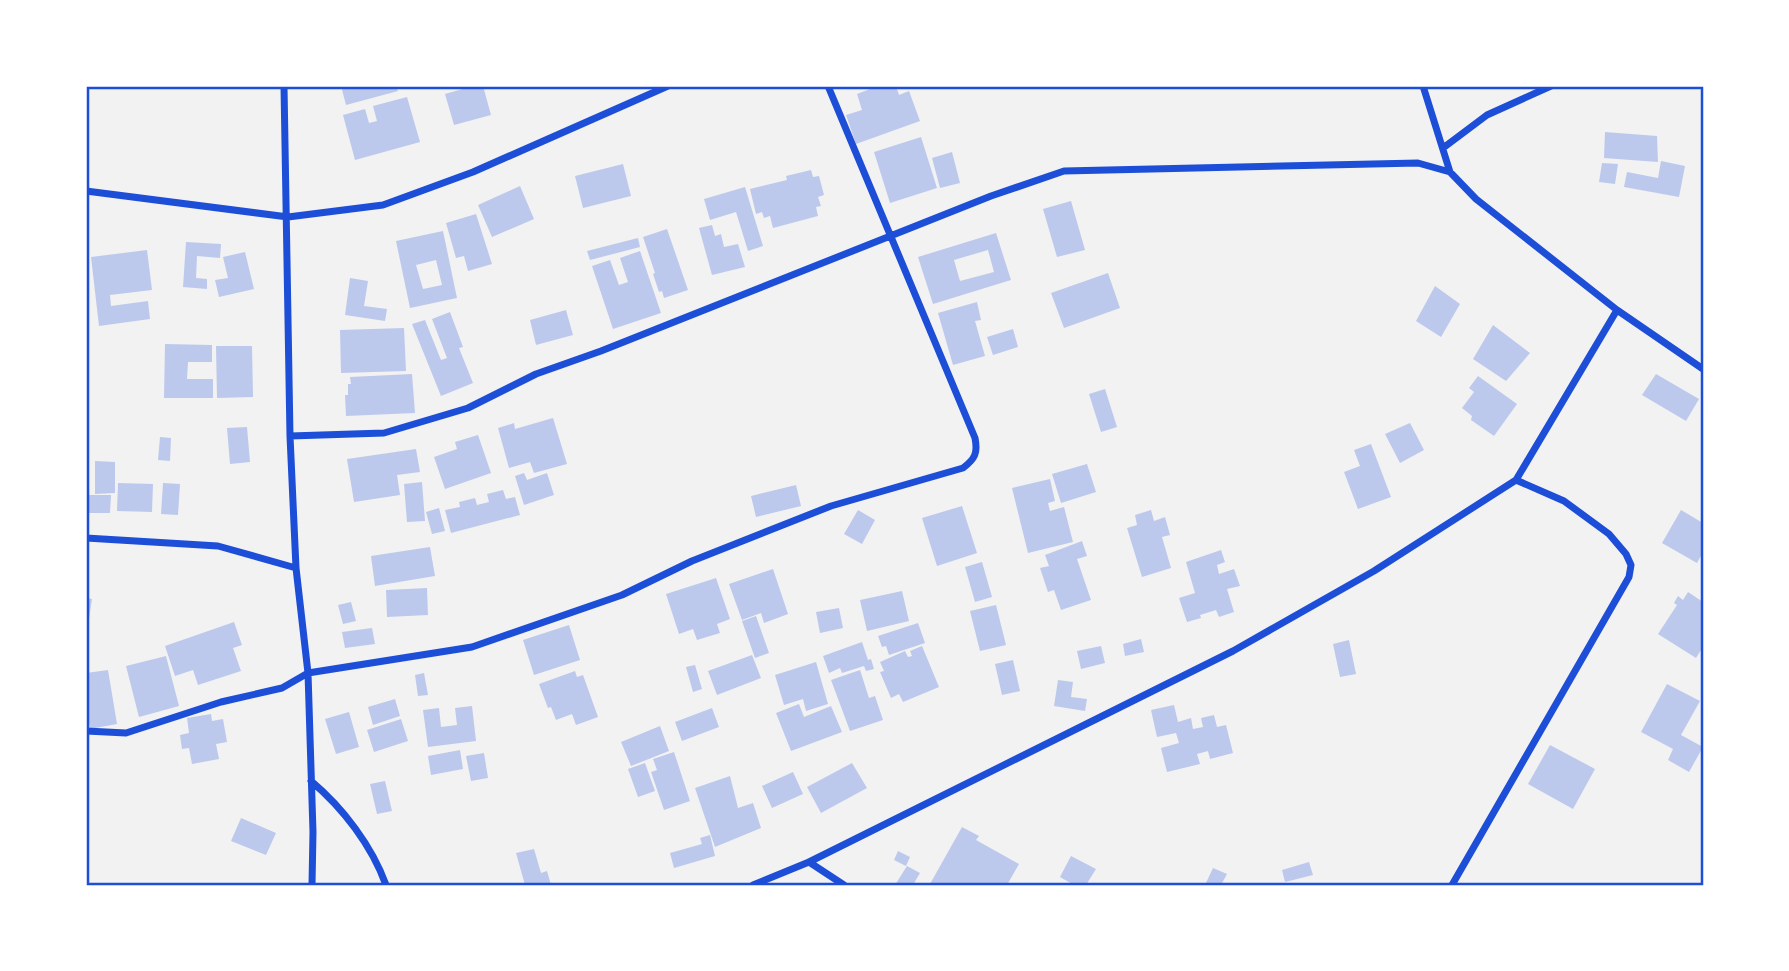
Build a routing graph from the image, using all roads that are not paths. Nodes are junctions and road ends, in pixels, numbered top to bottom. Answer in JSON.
{"nodes":[{"id":1,"x":284,"y":86,"type":"edge"},
{"id":2,"x":668,"y":86,"type":"edge"},
{"id":3,"x":828,"y":86,"type":"edge"},
{"id":4,"x":1423,"y":86,"type":"edge"},
{"id":5,"x":1551,"y":86,"type":"edge"},
{"id":6,"x":1443,"y":148,"type":"junction"},
{"id":7,"x":1450,"y":172,"type":"junction"},
{"id":8,"x":86,"y":191,"type":"edge"},
{"id":9,"x":288,"y":218,"type":"junction"},
{"id":10,"x":891,"y":236,"type":"junction"},
{"id":11,"x":1617,"y":310,"type":"junction"},
{"id":12,"x":1703,"y":369,"type":"edge"},
{"id":13,"x":290,"y":436,"type":"junction"},
{"id":14,"x":1516,"y":480,"type":"junction"},
{"id":15,"x":86,"y":538,"type":"edge"},
{"id":16,"x":296,"y":568,"type":"junction"},
{"id":17,"x":308,"y":673,"type":"junction"},
{"id":18,"x":86,"y":732,"type":"edge"},
{"id":19,"x":311,"y":780,"type":"junction"},
{"id":20,"x":809,"y":863,"type":"junction"},
{"id":21,"x":312,"y":885,"type":"edge"},
{"id":22,"x":386,"y":885,"type":"edge"},
{"id":23,"x":752,"y":885,"type":"edge"},
{"id":24,"x":844,"y":885,"type":"edge"},
{"id":25,"x":1452,"y":885,"type":"edge"}],
"edges":[{"from":1,"to":9,"type":"street"},
{"from":2,"to":9,"type":"street"},
{"from":3,"to":10,"type":"street"},
{"from":4,"to":6,"type":"street"},
{"from":5,"to":6,"type":"street"},
{"from":6,"to":7,"type":"street"},
{"from":7,"to":10,"type":"street"},
{"from":7,"to":11,"type":"street"},
{"from":8,"to":9,"type":"street"},
{"from":9,"to":13,"type":"street"},
{"from":10,"to":13,"type":"street"},
{"from":10,"to":17,"type":"street"},
{"from":11,"to":12,"type":"street"},
{"from":11,"to":14,"type":"street"},
{"from":13,"to":16,"type":"street"},
{"from":14,"to":20,"type":"street"},
{"from":14,"to":25,"type":"street"},
{"from":15,"to":16,"type":"street"},
{"from":16,"to":17,"type":"street"},
{"from":17,"to":18,"type":"street"},
{"from":17,"to":19,"type":"street"},
{"from":19,"to":21,"type":"street"},
{"from":19,"to":22,"type":"street"},
{"from":20,"to":23,"type":"street"},
{"from":20,"to":24,"type":"street"}]}
